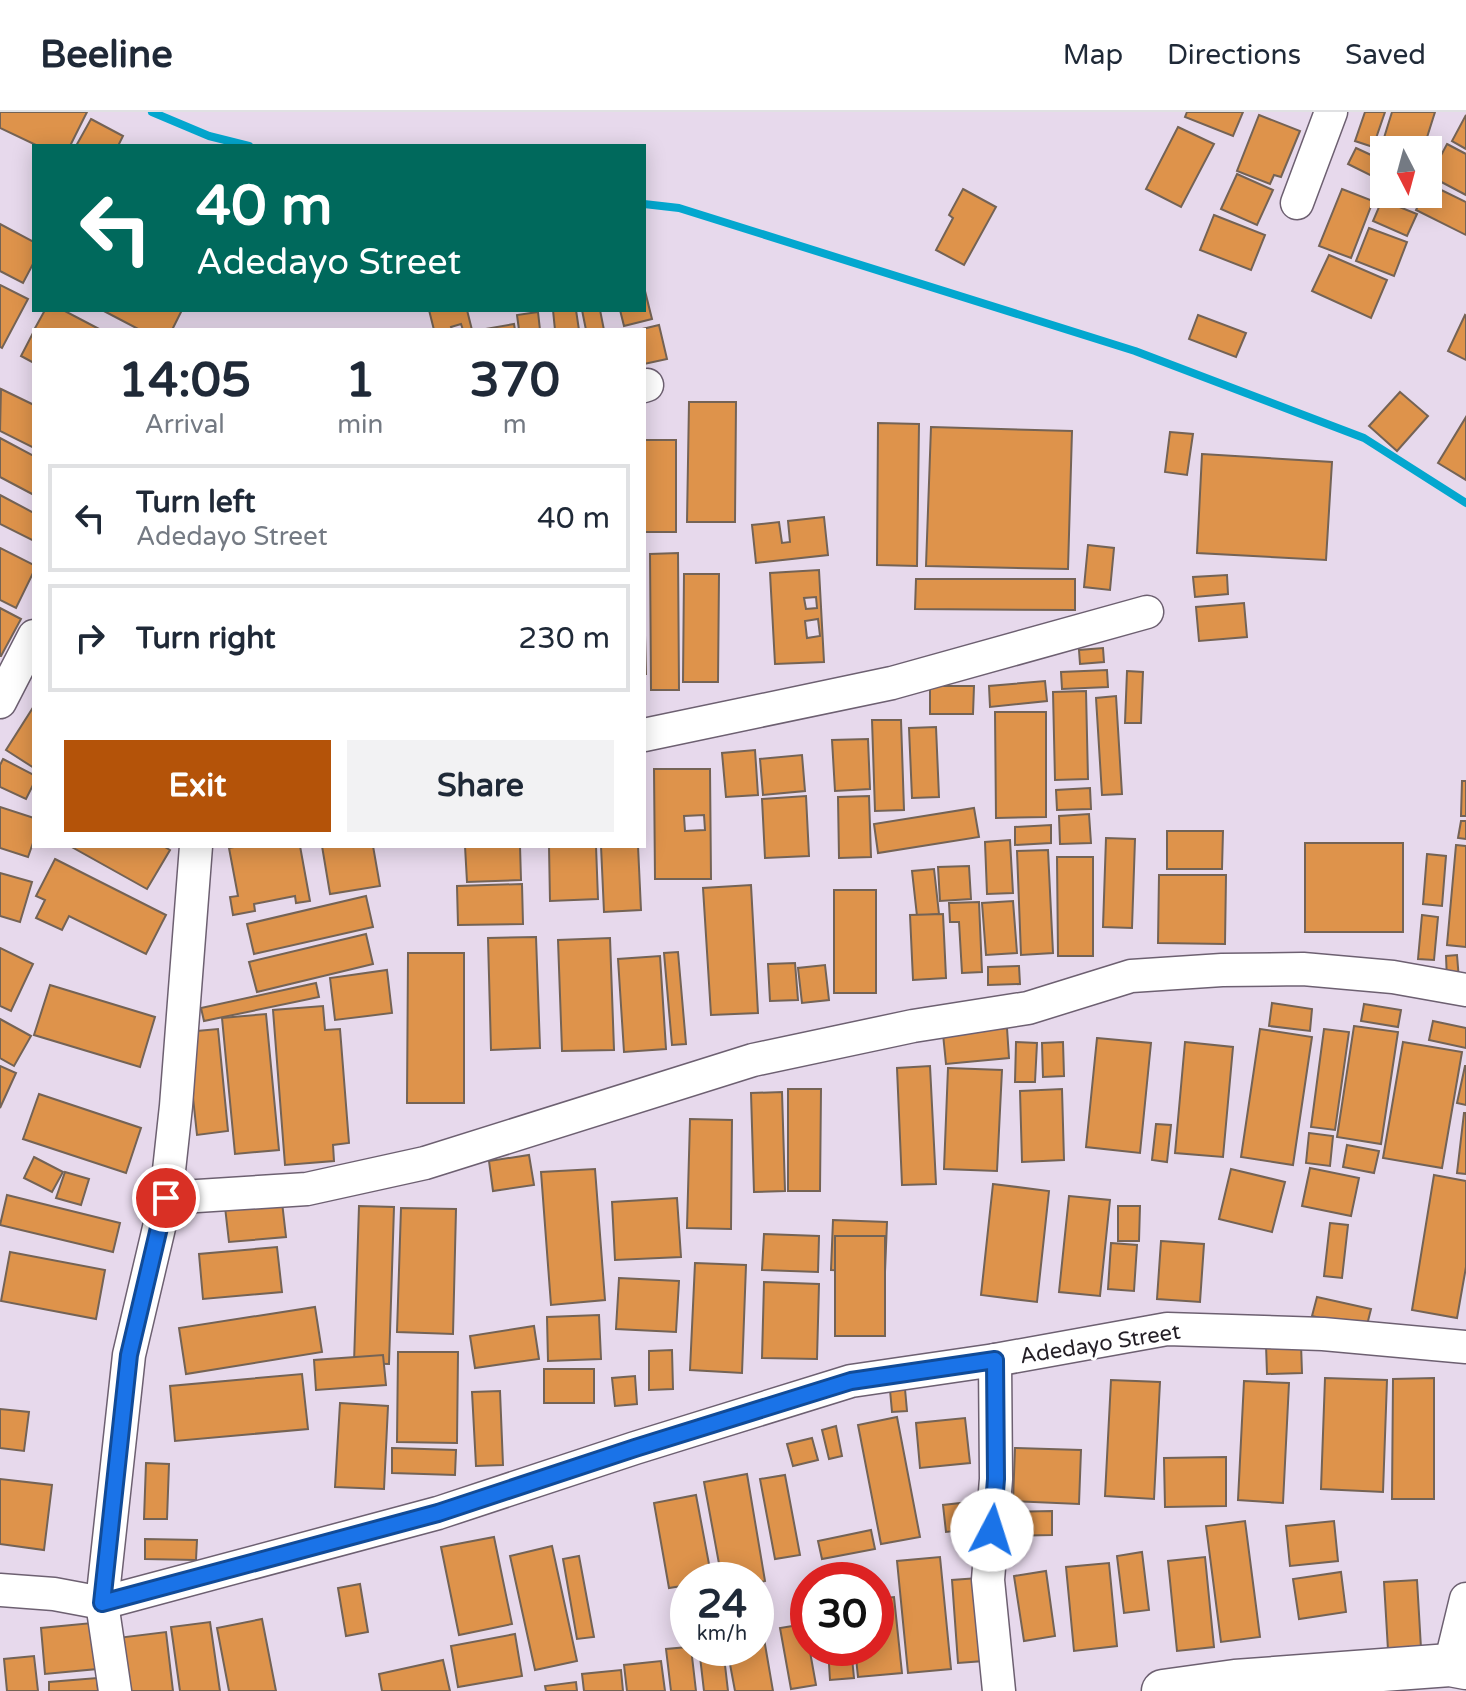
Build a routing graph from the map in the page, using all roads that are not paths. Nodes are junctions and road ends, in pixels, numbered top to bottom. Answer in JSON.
{"nodes":[{"id":1,"x":1331,"y":112,"type":"edge"},
{"id":2,"x":1297,"y":203,"type":"dead end"},
{"id":3,"x":1147,"y":612,"type":"dead end"},
{"id":4,"x":32,"y":640,"type":"edge"},
{"id":5,"x":0,"y":702,"type":"edge"},
{"id":6,"x":646,"y":735,"type":"edge"},
{"id":7,"x":196,"y":848,"type":"edge"},
{"id":8,"x":1466,"y":990,"type":"edge"},
{"id":9,"x":166,"y":1198,"type":"junction"},
{"id":10,"x":1466,"y":1347,"type":"edge"},
{"id":11,"x":995,"y":1360,"type":"junction"},
{"id":12,"x":0,"y":1590,"type":"edge"},
{"id":13,"x":1466,"y":1599,"type":"edge"},
{"id":14,"x":102,"y":1603,"type":"junction"},
{"id":15,"x":1458,"y":1666,"type":"edge"},
{"id":16,"x":115,"y":1691,"type":"edge"},
{"id":17,"x":999,"y":1691,"type":"edge"},
{"id":18,"x":1163,"y":1691,"type":"edge"}],
"edges":[{"from":1,"to":2,"type":"street"},
{"from":3,"to":6,"type":"street"},
{"from":4,"to":5,"type":"street"},
{"from":7,"to":9,"type":"street"},
{"from":8,"to":9,"type":"street"},
{"from":9,"to":14,"type":"street"},
{"from":10,"to":11,"type":"street","name":"Adedayo Street"},
{"from":11,"to":14,"type":"street","name":"Adedayo Street"},
{"from":11,"to":17,"type":"street"},
{"from":12,"to":14,"type":"street","name":"Adedayo Street"},
{"from":13,"to":15,"type":"street"},
{"from":14,"to":16,"type":"street"},
{"from":15,"to":18,"type":"main road"}]}
